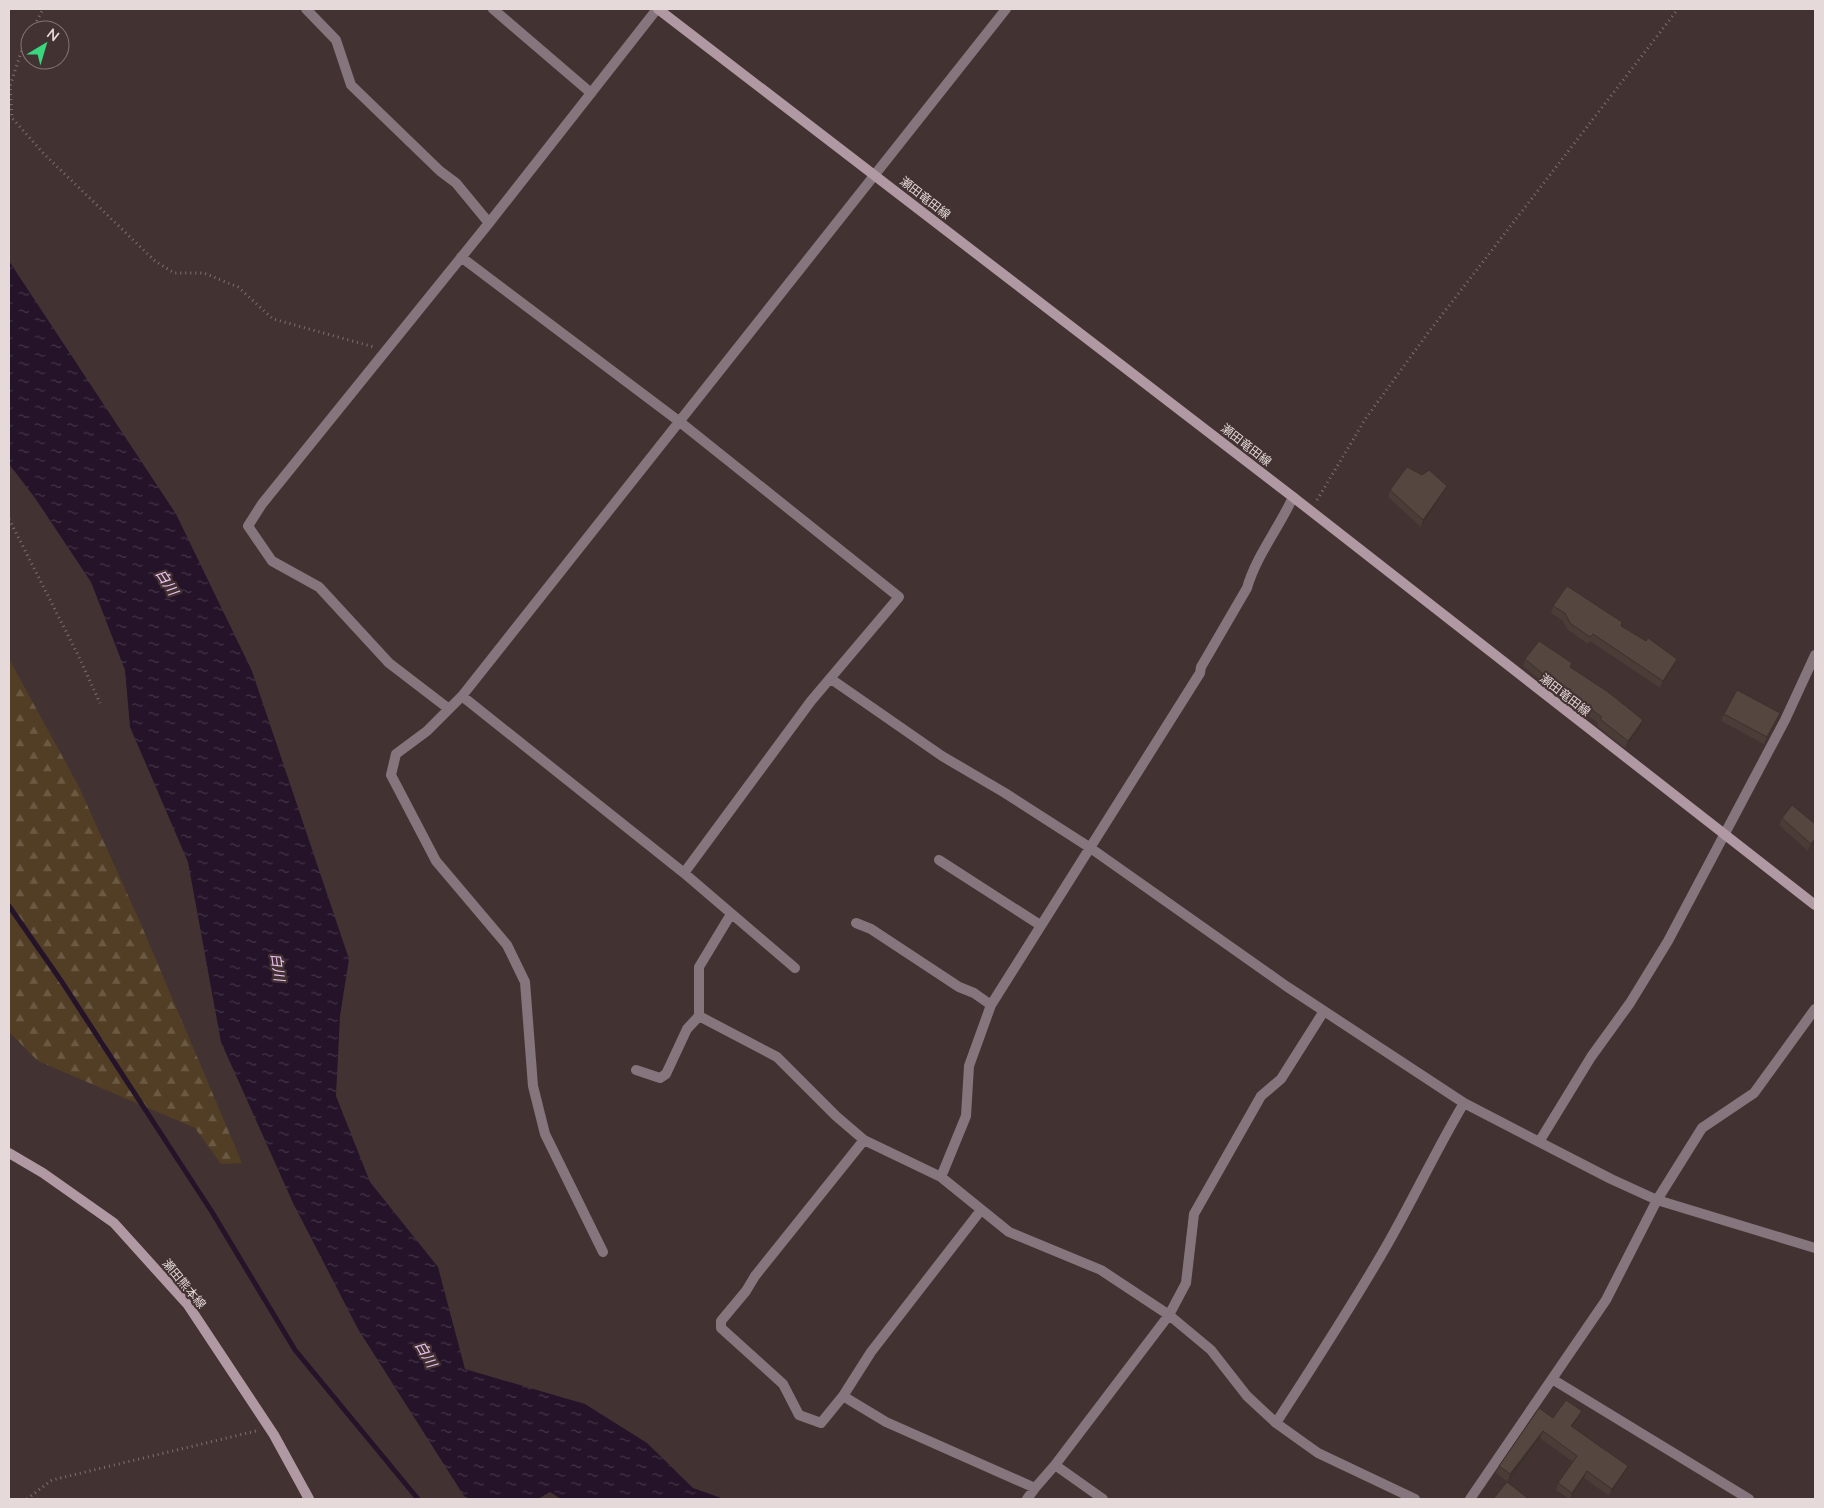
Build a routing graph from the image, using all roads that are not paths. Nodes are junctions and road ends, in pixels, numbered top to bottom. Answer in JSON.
{"nodes":[{"id":1,"x":306,"y":9,"type":"edge"},
{"id":2,"x":493,"y":9,"type":"edge"},
{"id":3,"x":658,"y":9,"type":"edge"},
{"id":4,"x":1006,"y":9,"type":"edge"},
{"id":5,"x":591,"y":93,"type":"junction"},
{"id":6,"x":874,"y":174,"type":"junction"},
{"id":7,"x":489,"y":224,"type":"junction"},
{"id":8,"x":461,"y":257,"type":"junction"},
{"id":9,"x":680,"y":422,"type":"junction"},
{"id":10,"x":1293,"y":497,"type":"junction"},
{"id":11,"x":1815,"y":655,"type":"edge"},
{"id":12,"x":831,"y":679,"type":"junction"},
{"id":13,"x":462,"y":696,"type":"junction"},
{"id":14,"x":449,"y":709,"type":"junction"},
{"id":15,"x":1725,"y":836,"type":"junction"},
{"id":16,"x":1089,"y":847,"type":"junction"},
{"id":17,"x":938,"y":860,"type":"dead end"},
{"id":18,"x":684,"y":873,"type":"junction"},
{"id":19,"x":1815,"y":905,"type":"edge"},
{"id":20,"x":731,"y":914,"type":"junction"},
{"id":21,"x":856,"y":923,"type":"dead end"},
{"id":22,"x":1040,"y":925,"type":"junction"},
{"id":23,"x":795,"y":968,"type":"dead end"},
{"id":24,"x":990,"y":1005,"type":"junction"},
{"id":25,"x":1815,"y":1009,"type":"edge"},
{"id":26,"x":1324,"y":1011,"type":"junction"},
{"id":27,"x":699,"y":1016,"type":"junction"},
{"id":28,"x":636,"y":1070,"type":"dead end"},
{"id":29,"x":1464,"y":1103,"type":"junction"},
{"id":30,"x":864,"y":1140,"type":"junction"},
{"id":31,"x":1539,"y":1142,"type":"junction"},
{"id":32,"x":9,"y":1153,"type":"edge"},
{"id":33,"x":941,"y":1177,"type":"junction"},
{"id":34,"x":1657,"y":1200,"type":"junction"},
{"id":35,"x":981,"y":1210,"type":"junction"},
{"id":36,"x":1815,"y":1248,"type":"edge"},
{"id":37,"x":603,"y":1252,"type":"dead end"},
{"id":38,"x":1169,"y":1315,"type":"junction"},
{"id":39,"x":1552,"y":1379,"type":"junction"},
{"id":40,"x":843,"y":1396,"type":"junction"},
{"id":41,"x":1276,"y":1423,"type":"junction"},
{"id":42,"x":1055,"y":1465,"type":"junction"},
{"id":43,"x":1035,"y":1488,"type":"junction"},
{"id":44,"x":308,"y":1499,"type":"edge"},
{"id":45,"x":1027,"y":1499,"type":"edge"},
{"id":46,"x":1103,"y":1499,"type":"edge"},
{"id":47,"x":1415,"y":1499,"type":"edge"},
{"id":48,"x":1470,"y":1499,"type":"edge"},
{"id":49,"x":1749,"y":1499,"type":"edge"}],
"edges":[{"from":1,"to":7,"type":"street"},
{"from":2,"to":5,"type":"street"},
{"from":3,"to":5,"type":"street"},
{"from":3,"to":6,"type":"main road","name":"瀬田竜田線"},
{"from":4,"to":6,"type":"street"},
{"from":5,"to":7,"type":"street"},
{"from":6,"to":9,"type":"street"},
{"from":6,"to":10,"type":"main road","name":"瀬田竜田線"},
{"from":7,"to":8,"type":"street"},
{"from":8,"to":9,"type":"street"},
{"from":8,"to":14,"type":"street"},
{"from":9,"to":12,"type":"street"},
{"from":9,"to":13,"type":"street"},
{"from":10,"to":15,"type":"main road","name":"瀬田竜田線"},
{"from":10,"to":16,"type":"street"},
{"from":11,"to":15,"type":"street"},
{"from":12,"to":16,"type":"street"},
{"from":12,"to":18,"type":"street"},
{"from":13,"to":14,"type":"street"},
{"from":13,"to":18,"type":"street"},
{"from":14,"to":37,"type":"street"},
{"from":15,"to":19,"type":"main road","name":"瀬田竜田線"},
{"from":15,"to":31,"type":"street"},
{"from":16,"to":22,"type":"street"},
{"from":16,"to":26,"type":"street"},
{"from":17,"to":22,"type":"street"},
{"from":18,"to":20,"type":"street"},
{"from":20,"to":23,"type":"street"},
{"from":20,"to":27,"type":"street"},
{"from":21,"to":24,"type":"street"},
{"from":22,"to":24,"type":"street"},
{"from":24,"to":33,"type":"street"},
{"from":25,"to":34,"type":"street"},
{"from":26,"to":29,"type":"street"},
{"from":26,"to":38,"type":"street"},
{"from":27,"to":28,"type":"street"},
{"from":27,"to":30,"type":"street"},
{"from":29,"to":31,"type":"street"},
{"from":29,"to":41,"type":"street"},
{"from":30,"to":33,"type":"street"},
{"from":30,"to":40,"type":"street"},
{"from":31,"to":34,"type":"street"},
{"from":32,"to":44,"type":"main road","name":"瀬田熊本線"},
{"from":33,"to":35,"type":"street"},
{"from":34,"to":36,"type":"street"},
{"from":34,"to":39,"type":"street"},
{"from":35,"to":38,"type":"street"},
{"from":35,"to":40,"type":"street"},
{"from":38,"to":41,"type":"street"},
{"from":38,"to":42,"type":"street"},
{"from":39,"to":48,"type":"street"},
{"from":39,"to":49,"type":"street"},
{"from":40,"to":43,"type":"street"},
{"from":41,"to":47,"type":"street"},
{"from":42,"to":43,"type":"street"},
{"from":42,"to":46,"type":"street"},
{"from":43,"to":45,"type":"street"}]}
